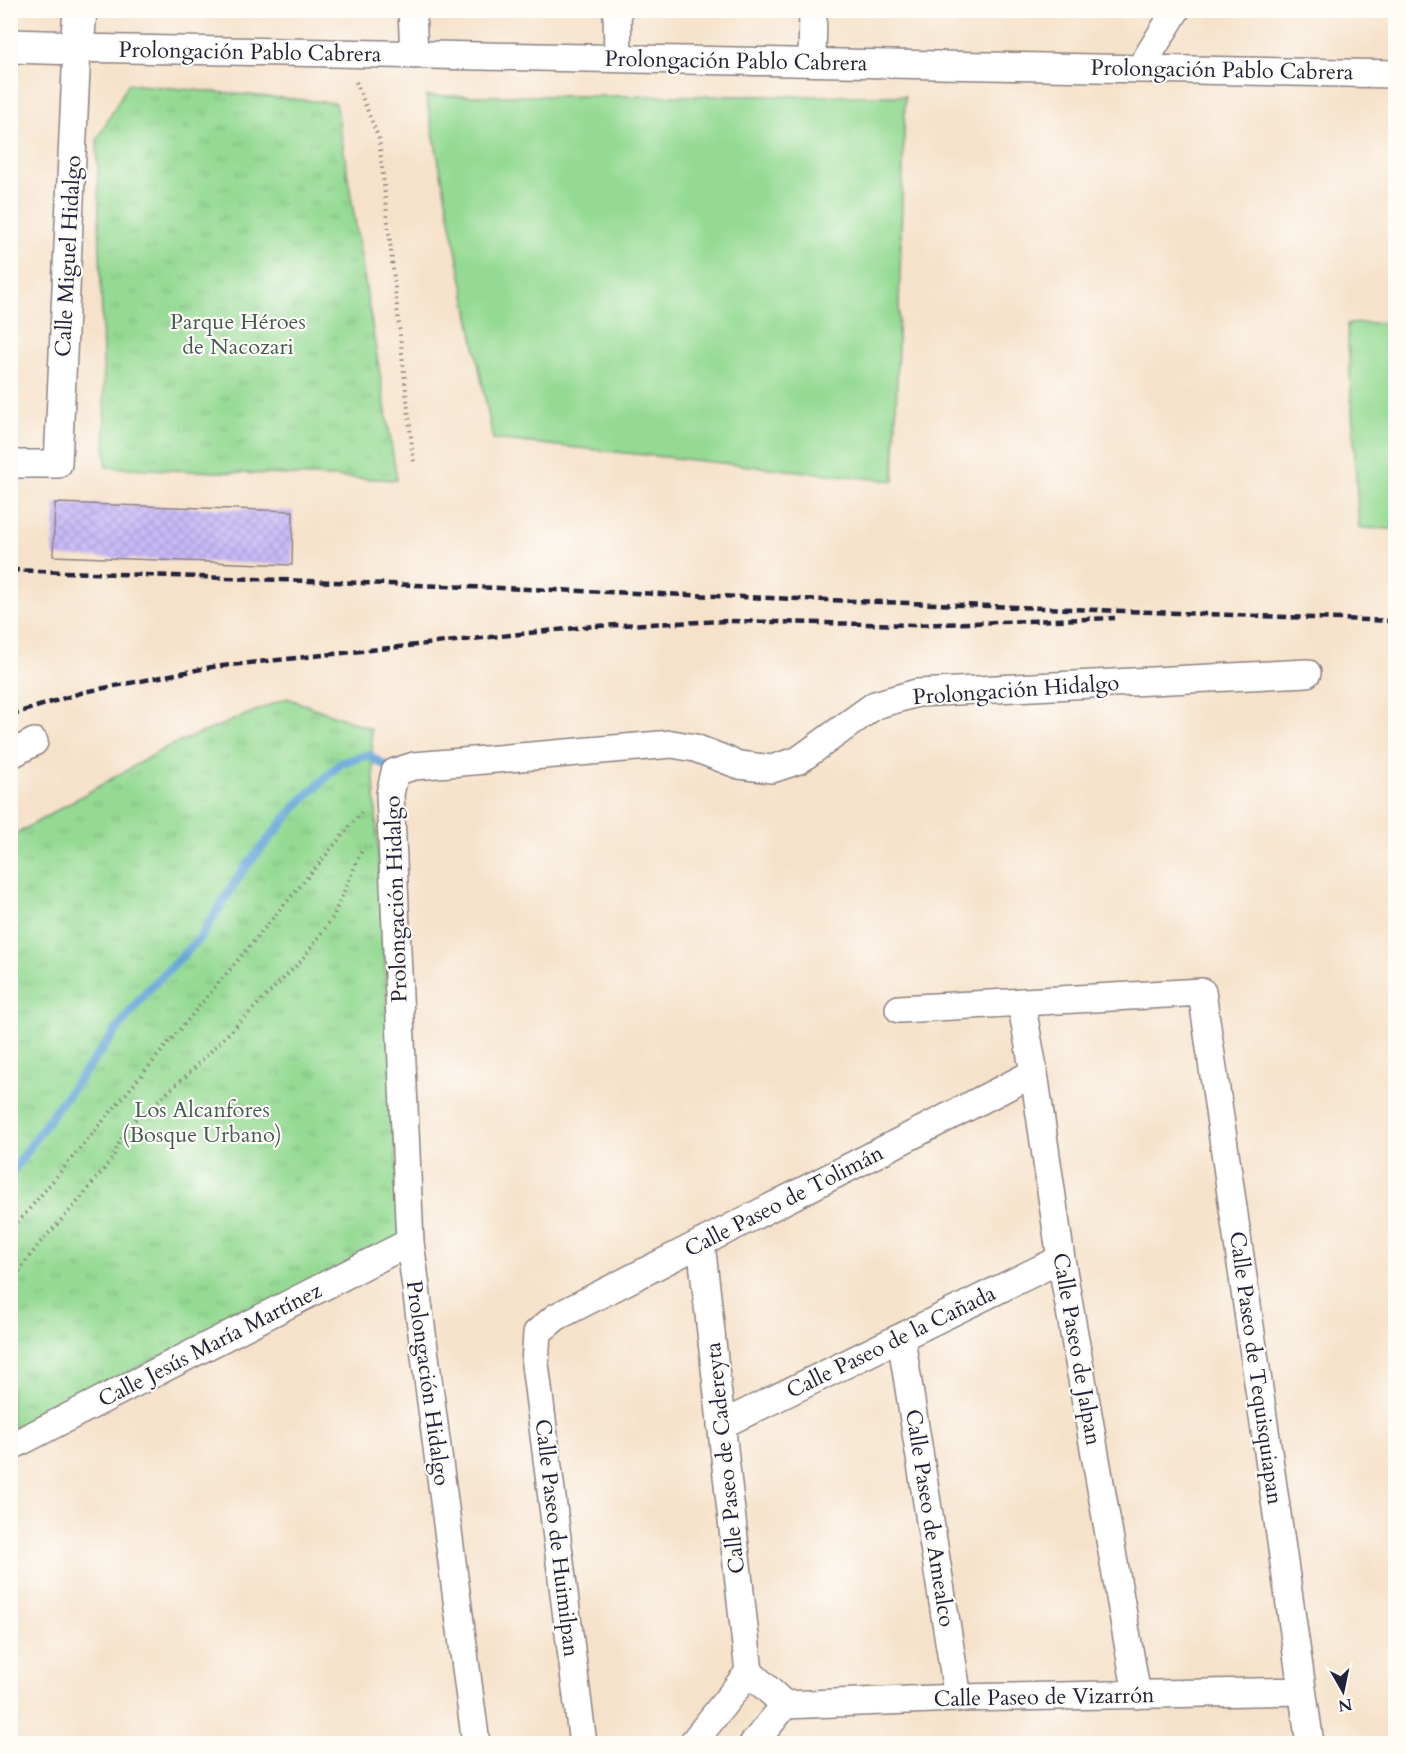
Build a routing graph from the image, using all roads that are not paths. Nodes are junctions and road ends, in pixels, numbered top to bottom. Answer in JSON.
{"nodes":[{"id":1,"x":80,"y":10,"type":"edge"},
{"id":2,"x":412,"y":10,"type":"edge"},
{"id":3,"x":617,"y":10,"type":"edge"},
{"id":4,"x":813,"y":10,"type":"edge"},
{"id":5,"x":1176,"y":10,"type":"edge"},
{"id":6,"x":10,"y":46,"type":"edge"},
{"id":7,"x":77,"y":48,"type":"junction"},
{"id":8,"x":414,"y":55,"type":"junction"},
{"id":9,"x":618,"y":58,"type":"junction"},
{"id":10,"x":812,"y":62,"type":"junction"},
{"id":11,"x":1140,"y":69,"type":"junction"},
{"id":12,"x":1395,"y":74,"type":"edge"},
{"id":13,"x":10,"y":464,"type":"edge"},
{"id":14,"x":1307,"y":673,"type":"dead end"},
{"id":15,"x":34,"y":742,"type":"dead end"},
{"id":16,"x":10,"y":755,"type":"edge"},
{"id":17,"x":1021,"y":1002,"type":"junction"},
{"id":18,"x":899,"y":1010,"type":"dead end"},
{"id":19,"x":1034,"y":1073,"type":"junction"},
{"id":20,"x":410,"y":1242,"type":"junction"},
{"id":21,"x":701,"y":1243,"type":"junction"},
{"id":22,"x":1061,"y":1259,"type":"junction"},
{"id":23,"x":537,"y":1333,"type":"joint"},
{"id":24,"x":901,"y":1338,"type":"junction"},
{"id":25,"x":721,"y":1425,"type":"junction"},
{"id":26,"x":10,"y":1447,"type":"edge"},
{"id":27,"x":749,"y":1672,"type":"junction"},
{"id":28,"x":1302,"y":1691,"type":"junction"},
{"id":29,"x":1137,"y":1695,"type":"junction"},
{"id":30,"x":958,"y":1698,"type":"junction"},
{"id":31,"x":786,"y":1705,"type":"junction"},
{"id":32,"x":476,"y":1743,"type":"edge"},
{"id":33,"x":583,"y":1743,"type":"edge"},
{"id":34,"x":692,"y":1743,"type":"edge"},
{"id":35,"x":753,"y":1743,"type":"edge"},
{"id":36,"x":1310,"y":1743,"type":"edge"}],
"edges":[{"from":1,"to":7,"type":"street"},
{"from":2,"to":8,"type":"street"},
{"from":3,"to":9,"type":"street"},
{"from":4,"to":10,"type":"street"},
{"from":5,"to":11,"type":"street"},
{"from":6,"to":7,"type":"street"},
{"from":7,"to":8,"type":"street","name":"Prolongación Pablo Cabrera"},
{"from":7,"to":13,"type":"street","name":"Calle Miguel Hidalgo"},
{"from":8,"to":9,"type":"street","name":"Prolongación Pablo Cabrera"},
{"from":9,"to":10,"type":"street","name":"Prolongación Pablo Cabrera"},
{"from":10,"to":11,"type":"street","name":"Prolongación Pablo Cabrera"},
{"from":11,"to":12,"type":"street","name":"Prolongación Pablo Cabrera"},
{"from":14,"to":20,"type":"street","name":"Prolongación Hidalgo"},
{"from":15,"to":16,"type":"street"},
{"from":17,"to":18,"type":"street"},
{"from":17,"to":19,"type":"street","name":"Calle Paseo de Jalpan"},
{"from":17,"to":28,"type":"street","name":"Calle Paseo de Tequisquiapan"},
{"from":19,"to":21,"type":"street","name":"Calle Paseo de Tolimán"},
{"from":19,"to":22,"type":"street","name":"Calle Paseo de Jalpan"},
{"from":20,"to":26,"type":"street","name":"Calle Jesús María Martínez"},
{"from":20,"to":32,"type":"street","name":"Prolongación Hidalgo"},
{"from":21,"to":23,"type":"street","name":"Calle Paseo de Tolimán"},
{"from":21,"to":25,"type":"street","name":"Calle Paseo de Cadereyta"},
{"from":22,"to":24,"type":"street","name":"Calle Paseo de la Cañada"},
{"from":22,"to":29,"type":"street","name":"Calle Paseo de Jalpan"},
{"from":23,"to":33,"type":"street","name":"Calle Paseo de Huimilpan"},
{"from":24,"to":25,"type":"street","name":"Calle Paseo de la Cañada"},
{"from":24,"to":30,"type":"street","name":"Calle Paseo de Amealco"},
{"from":25,"to":27,"type":"street","name":"Calle Paseo de Cadereyta"},
{"from":27,"to":31,"type":"street"},
{"from":27,"to":34,"type":"street"},
{"from":28,"to":29,"type":"street","name":"Calle Paseo de Vizarrón"},
{"from":28,"to":36,"type":"street","name":"Calle Paseo de Tequisquiapan"},
{"from":29,"to":30,"type":"street","name":"Calle Paseo de Vizarrón"},
{"from":30,"to":31,"type":"street","name":"Calle Paseo de Vizarrón"},
{"from":31,"to":35,"type":"street"}]}
